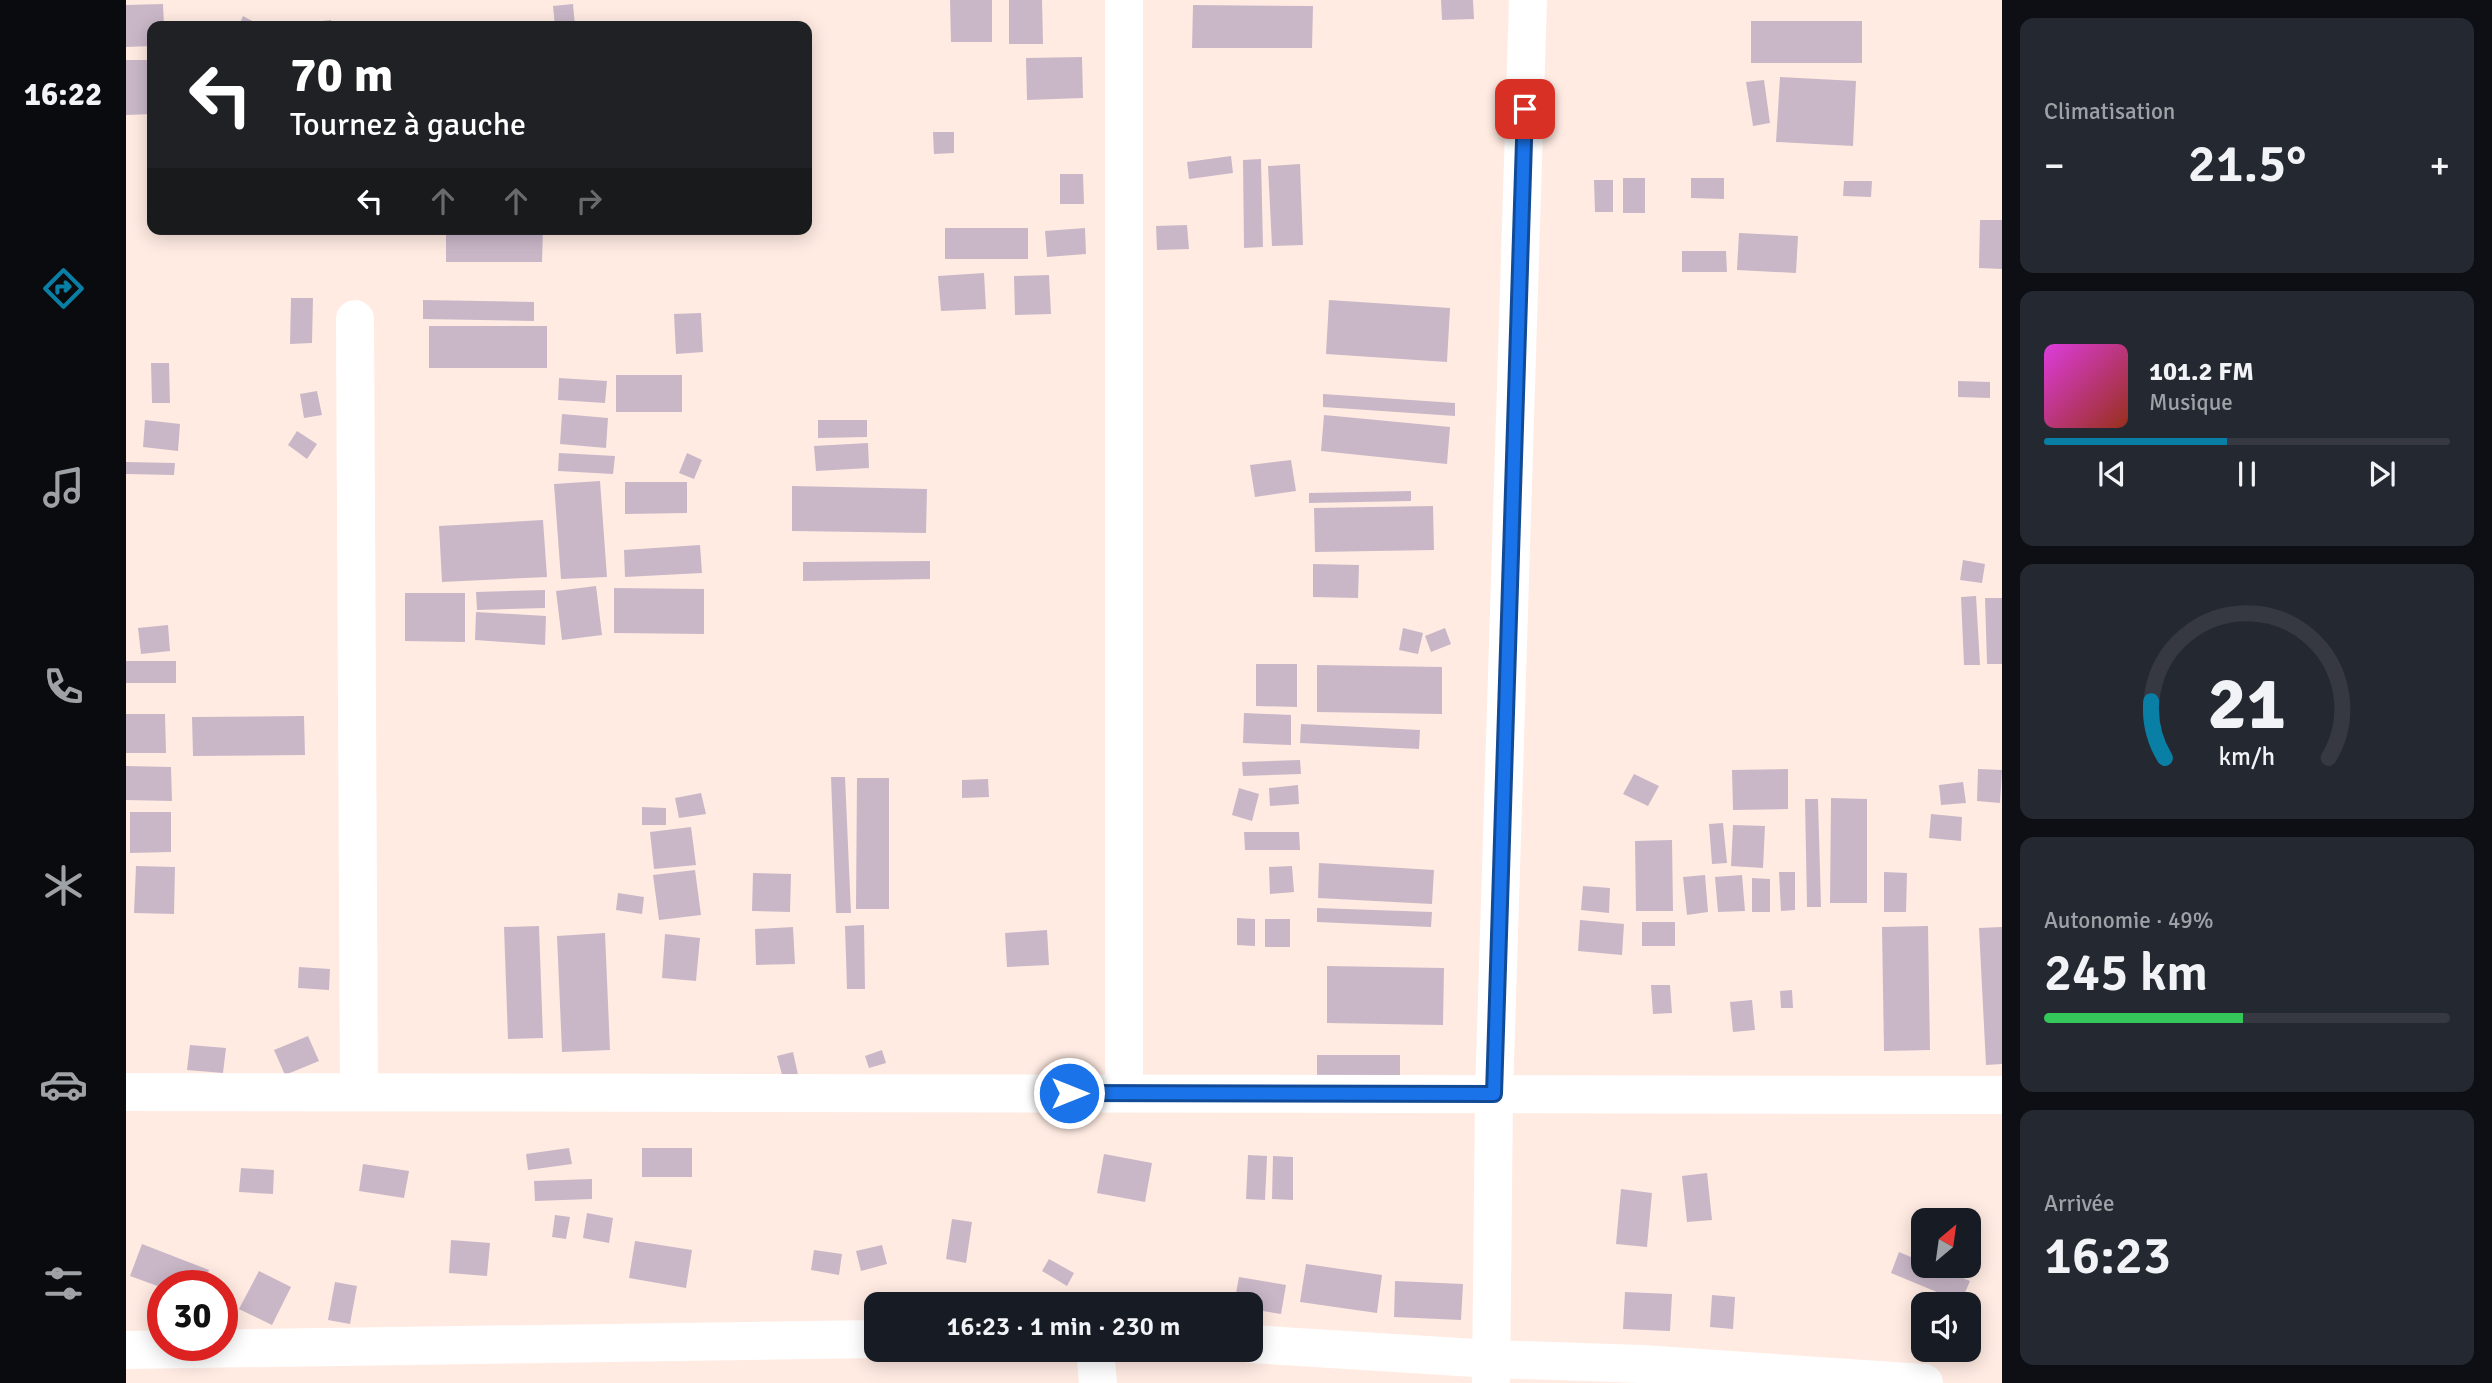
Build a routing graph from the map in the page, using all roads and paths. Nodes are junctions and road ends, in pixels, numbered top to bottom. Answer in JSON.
{"nodes":[{"id":1,"x":1124,"y":0,"type":"edge"},
{"id":2,"x":1528,"y":0,"type":"edge"},
{"id":3,"x":355,"y":319,"type":"dead end"},
{"id":4,"x":126,"y":1092,"type":"edge"},
{"id":5,"x":359,"y":1092,"type":"junction"},
{"id":6,"x":1124,"y":1093,"type":"junction"},
{"id":7,"x":1494,"y":1094,"type":"junction"},
{"id":8,"x":2002,"y":1095,"type":"edge"},
{"id":9,"x":864,"y":1339,"type":"edge"},
{"id":10,"x":1263,"y":1345,"type":"edge"},
{"id":11,"x":126,"y":1350,"type":"edge"},
{"id":12,"x":1096,"y":1362,"type":"edge"},
{"id":13,"x":1491,"y":1371,"type":"edge"},
{"id":14,"x":1098,"y":1383,"type":"edge"},
{"id":15,"x":1924,"y":1383,"type":"edge"}],
"edges":[{"from":1,"to":6,"type":"street"},
{"from":2,"to":7,"type":"street"},
{"from":3,"to":5,"type":"street"},
{"from":4,"to":5,"type":"street"},
{"from":5,"to":6,"type":"street"},
{"from":6,"to":7,"type":"street"},
{"from":7,"to":8,"type":"street"},
{"from":7,"to":13,"type":"street"},
{"from":9,"to":11,"type":"street"},
{"from":10,"to":13,"type":"street"},
{"from":12,"to":14,"type":"street"},
{"from":13,"to":15,"type":"street"}]}
